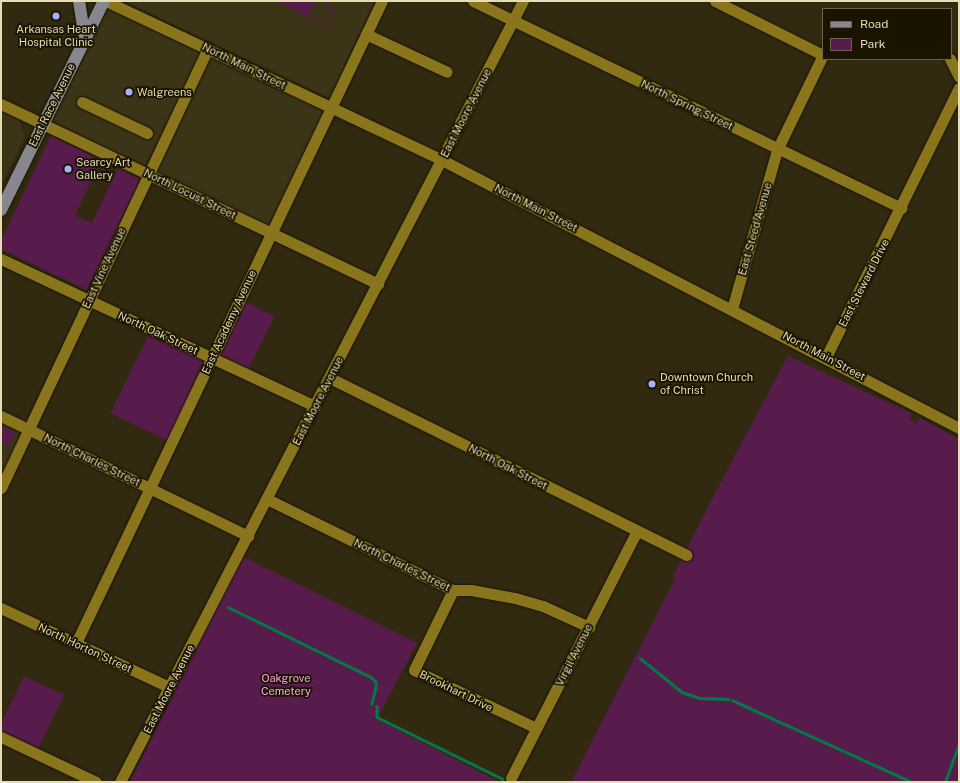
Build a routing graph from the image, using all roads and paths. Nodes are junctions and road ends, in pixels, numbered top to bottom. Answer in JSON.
{"nodes":[{"id":1,"x":79,"y":1,"type":"edge"},
{"id":2,"x":105,"y":1,"type":"edge"},
{"id":3,"x":382,"y":1,"type":"edge"},
{"id":4,"x":473,"y":1,"type":"edge"},
{"id":5,"x":523,"y":1,"type":"edge"},
{"id":6,"x":715,"y":1,"type":"edge"},
{"id":7,"x":513,"y":20,"type":"junction"},
{"id":8,"x":366,"y":34,"type":"junction"},
{"id":9,"x":85,"y":40,"type":"junction"},
{"id":10,"x":208,"y":48,"type":"junction"},
{"id":11,"x":822,"y":54,"type":"edge"},
{"id":12,"x":822,"y":57,"type":"edge"},
{"id":13,"x":950,"y":60,"type":"edge"},
{"id":14,"x":447,"y":72,"type":"dead end"},
{"id":15,"x":959,"y":77,"type":"edge"},
{"id":16,"x":959,"y":88,"type":"edge"},
{"id":17,"x":82,"y":102,"type":"dead end"},
{"id":18,"x":1,"y":104,"type":"edge"},
{"id":19,"x":331,"y":108,"type":"junction"},
{"id":20,"x":43,"y":124,"type":"junction"},
{"id":21,"x":147,"y":133,"type":"dead end"},
{"id":22,"x":777,"y":150,"type":"junction"},
{"id":23,"x":442,"y":160,"type":"junction"},
{"id":24,"x":149,"y":175,"type":"junction"},
{"id":25,"x":902,"y":208,"type":"junction"},
{"id":26,"x":1,"y":210,"type":"edge"},
{"id":27,"x":272,"y":233,"type":"junction"},
{"id":28,"x":1,"y":259,"type":"edge"},
{"id":29,"x":378,"y":284,"type":"junction"},
{"id":30,"x":89,"y":300,"type":"junction"},
{"id":31,"x":732,"y":309,"type":"junction"},
{"id":32,"x":826,"y":357,"type":"junction"},
{"id":33,"x":212,"y":358,"type":"junction"},
{"id":34,"x":330,"y":378,"type":"junction"},
{"id":35,"x":315,"y":406,"type":"junction"},
{"id":36,"x":1,"y":416,"type":"edge"},
{"id":37,"x":959,"y":428,"type":"edge"},
{"id":38,"x":29,"y":429,"type":"junction"},
{"id":39,"x":1,"y":488,"type":"edge"},
{"id":40,"x":150,"y":488,"type":"junction"},
{"id":41,"x":267,"y":499,"type":"junction"},
{"id":42,"x":637,"y":531,"type":"junction"},
{"id":43,"x":248,"y":536,"type":"junction"},
{"id":44,"x":687,"y":555,"type":"dead end"},
{"id":45,"x":453,"y":590,"type":"junction"},
{"id":46,"x":1,"y":608,"type":"edge"},
{"id":47,"x":589,"y":627,"type":"junction"},
{"id":48,"x":76,"y":643,"type":"junction"},
{"id":49,"x":169,"y":687,"type":"junction"},
{"id":50,"x":536,"y":728,"type":"junction"},
{"id":51,"x":1,"y":737,"type":"edge"},
{"id":52,"x":511,"y":778,"type":"dead end"},
{"id":53,"x":96,"y":782,"type":"edge"},
{"id":54,"x":120,"y":782,"type":"edge"}],
"edges":[{"from":1,"to":9,"type":"main road"},
{"from":2,"to":9,"type":"main road","name":"East Race Avenue"},
{"from":2,"to":10,"type":"street","name":"North Main Street"},
{"from":3,"to":8,"type":"street","name":"East Academy Avenue"},
{"from":4,"to":7,"type":"street","name":"North Spring Street"},
{"from":5,"to":7,"type":"street","name":"East Moore Avenue"},
{"from":6,"to":11,"type":"street"},
{"from":7,"to":22,"type":"street","name":"North Spring Street"},
{"from":7,"to":23,"type":"street","name":"East Moore Avenue"},
{"from":8,"to":14,"type":"street"},
{"from":8,"to":19,"type":"street","name":"East Academy Avenue"},
{"from":9,"to":20,"type":"main road","name":"East Race Avenue"},
{"from":10,"to":19,"type":"street","name":"North Main Street"},
{"from":10,"to":24,"type":"street","name":"East Vine Avenue"},
{"from":12,"to":22,"type":"street","name":"East Steed Avenue"},
{"from":13,"to":15,"type":"street"},
{"from":16,"to":25,"type":"street","name":"East Steward Drive"},
{"from":17,"to":21,"type":"street"},
{"from":18,"to":20,"type":"street","name":"North Locust Street"},
{"from":19,"to":23,"type":"street","name":"North Main Street"},
{"from":19,"to":27,"type":"street","name":"East Academy Avenue"},
{"from":20,"to":24,"type":"street","name":"North Locust Street"},
{"from":20,"to":26,"type":"main road","name":"East Race Avenue"},
{"from":22,"to":25,"type":"street","name":"North Spring Street"},
{"from":22,"to":31,"type":"street","name":"East Steed Avenue"},
{"from":23,"to":29,"type":"street","name":"East Moore Avenue"},
{"from":23,"to":31,"type":"street","name":"North Main Street"},
{"from":24,"to":27,"type":"street","name":"North Locust Street"},
{"from":24,"to":30,"type":"street","name":"East Vine Avenue"},
{"from":25,"to":32,"type":"street","name":"East Steward Drive"},
{"from":27,"to":29,"type":"street","name":"North Locust Street"},
{"from":27,"to":33,"type":"street","name":"East Academy Avenue"},
{"from":28,"to":30,"type":"street","name":"North Oak Street"},
{"from":29,"to":34,"type":"street","name":"East Moore Avenue"},
{"from":30,"to":33,"type":"street","name":"North Oak Street"},
{"from":30,"to":38,"type":"street","name":"East Vine Avenue"},
{"from":31,"to":32,"type":"street","name":"North Main Street"},
{"from":32,"to":37,"type":"street","name":"North Main Street"},
{"from":33,"to":35,"type":"street","name":"North Oak Street"},
{"from":33,"to":40,"type":"street","name":"East Academy Avenue"},
{"from":34,"to":35,"type":"street","name":"East Moore Avenue"},
{"from":34,"to":42,"type":"street","name":"North Oak Street"},
{"from":35,"to":41,"type":"street","name":"East Moore Avenue"},
{"from":36,"to":38,"type":"street","name":"North Charles Street"},
{"from":38,"to":39,"type":"street","name":"East Vine Avenue"},
{"from":38,"to":40,"type":"street","name":"North Charles Street"},
{"from":40,"to":43,"type":"street","name":"North Charles Street"},
{"from":40,"to":48,"type":"street","name":"East Academy Avenue"},
{"from":41,"to":43,"type":"street","name":"East Moore Avenue"},
{"from":41,"to":45,"type":"street","name":"North Charles Street"},
{"from":42,"to":44,"type":"street","name":"North Oak Street"},
{"from":42,"to":47,"type":"street","name":"Virgil Avenue"},
{"from":43,"to":49,"type":"street","name":"East Moore Avenue"},
{"from":45,"to":47,"type":"street","name":"North Charles Street"},
{"from":45,"to":50,"type":"street","name":"Brookhart Drive"},
{"from":46,"to":48,"type":"street","name":"North Horton Street"},
{"from":47,"to":50,"type":"street","name":"Virgil Avenue"},
{"from":48,"to":49,"type":"street","name":"North Horton Street"},
{"from":49,"to":54,"type":"street","name":"East Moore Avenue"},
{"from":50,"to":52,"type":"street","name":"Virgil Avenue"},
{"from":51,"to":53,"type":"street"}]}
